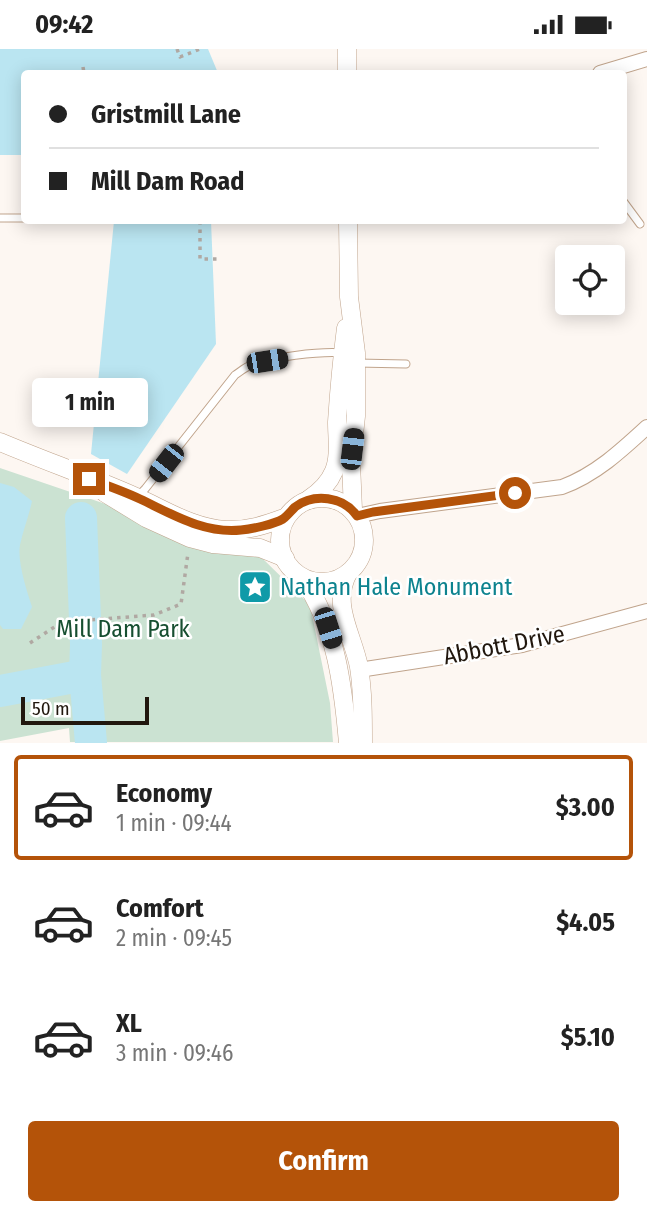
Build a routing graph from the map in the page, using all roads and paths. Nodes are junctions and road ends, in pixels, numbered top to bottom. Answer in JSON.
{"nodes":[{"id":1,"x":177,"y":49,"type":"edge"},
{"id":2,"x":200,"y":49,"type":"edge"},
{"id":3,"x":347,"y":49,"type":"edge"},
{"id":4,"x":647,"y":59,"type":"edge"},
{"id":5,"x":83,"y":67,"type":"dead end"},
{"id":6,"x":84,"y":70,"type":"edge"},
{"id":7,"x":347,"y":70,"type":"edge"},
{"id":8,"x":610,"y":70,"type":"edge"},
{"id":9,"x":627,"y":206,"type":"edge"},
{"id":10,"x":0,"y":218,"type":"edge"},
{"id":11,"x":21,"y":218,"type":"edge"},
{"id":12,"x":200,"y":224,"type":"edge"},
{"id":13,"x":348,"y":224,"type":"edge"},
{"id":14,"x":640,"y":224,"type":"dead end"},
{"id":15,"x":218,"y":259,"type":"dead end"},
{"id":16,"x":349,"y":358,"type":"junction"},
{"id":17,"x":406,"y":364,"type":"dead end"},
{"id":18,"x":647,"y":427,"type":"edge"},
{"id":19,"x":0,"y":442,"type":"edge"},
{"id":20,"x":66,"y":470,"type":"junction"},
{"id":21,"x":136,"y":497,"type":"junction"},
{"id":22,"x":308,"y":500,"type":"junction"},
{"id":23,"x":355,"y":513,"type":"junction"},
{"id":24,"x":284,"y":518,"type":"junction"},
{"id":25,"x":190,"y":538,"type":"junction"},
{"id":26,"x":285,"y":558,"type":"junction"},
{"id":27,"x":348,"y":573,"type":"junction"},
{"id":28,"x":303,"y":579,"type":"junction"},
{"id":29,"x":647,"y":611,"type":"edge"},
{"id":30,"x":30,"y":643,"type":"dead end"},
{"id":31,"x":359,"y":670,"type":"junction"},
{"id":32,"x":348,"y":743,"type":"edge"},
{"id":33,"x":363,"y":743,"type":"edge"}],
"edges":[{"from":1,"to":2,"type":"path"},
{"from":3,"to":7,"type":"street"},
{"from":4,"to":8,"type":"street"},
{"from":5,"to":6,"type":"path"},
{"from":9,"to":14,"type":"lane"},
{"from":10,"to":11,"type":"lane"},
{"from":12,"to":15,"type":"path"},
{"from":13,"to":16,"type":"street"},
{"from":16,"to":17,"type":"lane"},
{"from":16,"to":21,"type":"lane"},
{"from":16,"to":22,"type":"street"},
{"from":16,"to":23,"type":"street"},
{"from":18,"to":23,"type":"street"},
{"from":19,"to":20,"type":"street"},
{"from":20,"to":21,"type":"street"},
{"from":20,"to":25,"type":"street"},
{"from":21,"to":24,"type":"street"},
{"from":22,"to":23,"type":"street"},
{"from":22,"to":24,"type":"street"},
{"from":23,"to":27,"type":"street"},
{"from":24,"to":26,"type":"street"},
{"from":25,"to":26,"type":"street"},
{"from":25,"to":30,"type":"path"},
{"from":26,"to":28,"type":"street"},
{"from":27,"to":28,"type":"street"},
{"from":27,"to":31,"type":"street"},
{"from":28,"to":32,"type":"street"},
{"from":29,"to":31,"type":"street","name":"Abbott Drive"},
{"from":31,"to":33,"type":"street"}]}
